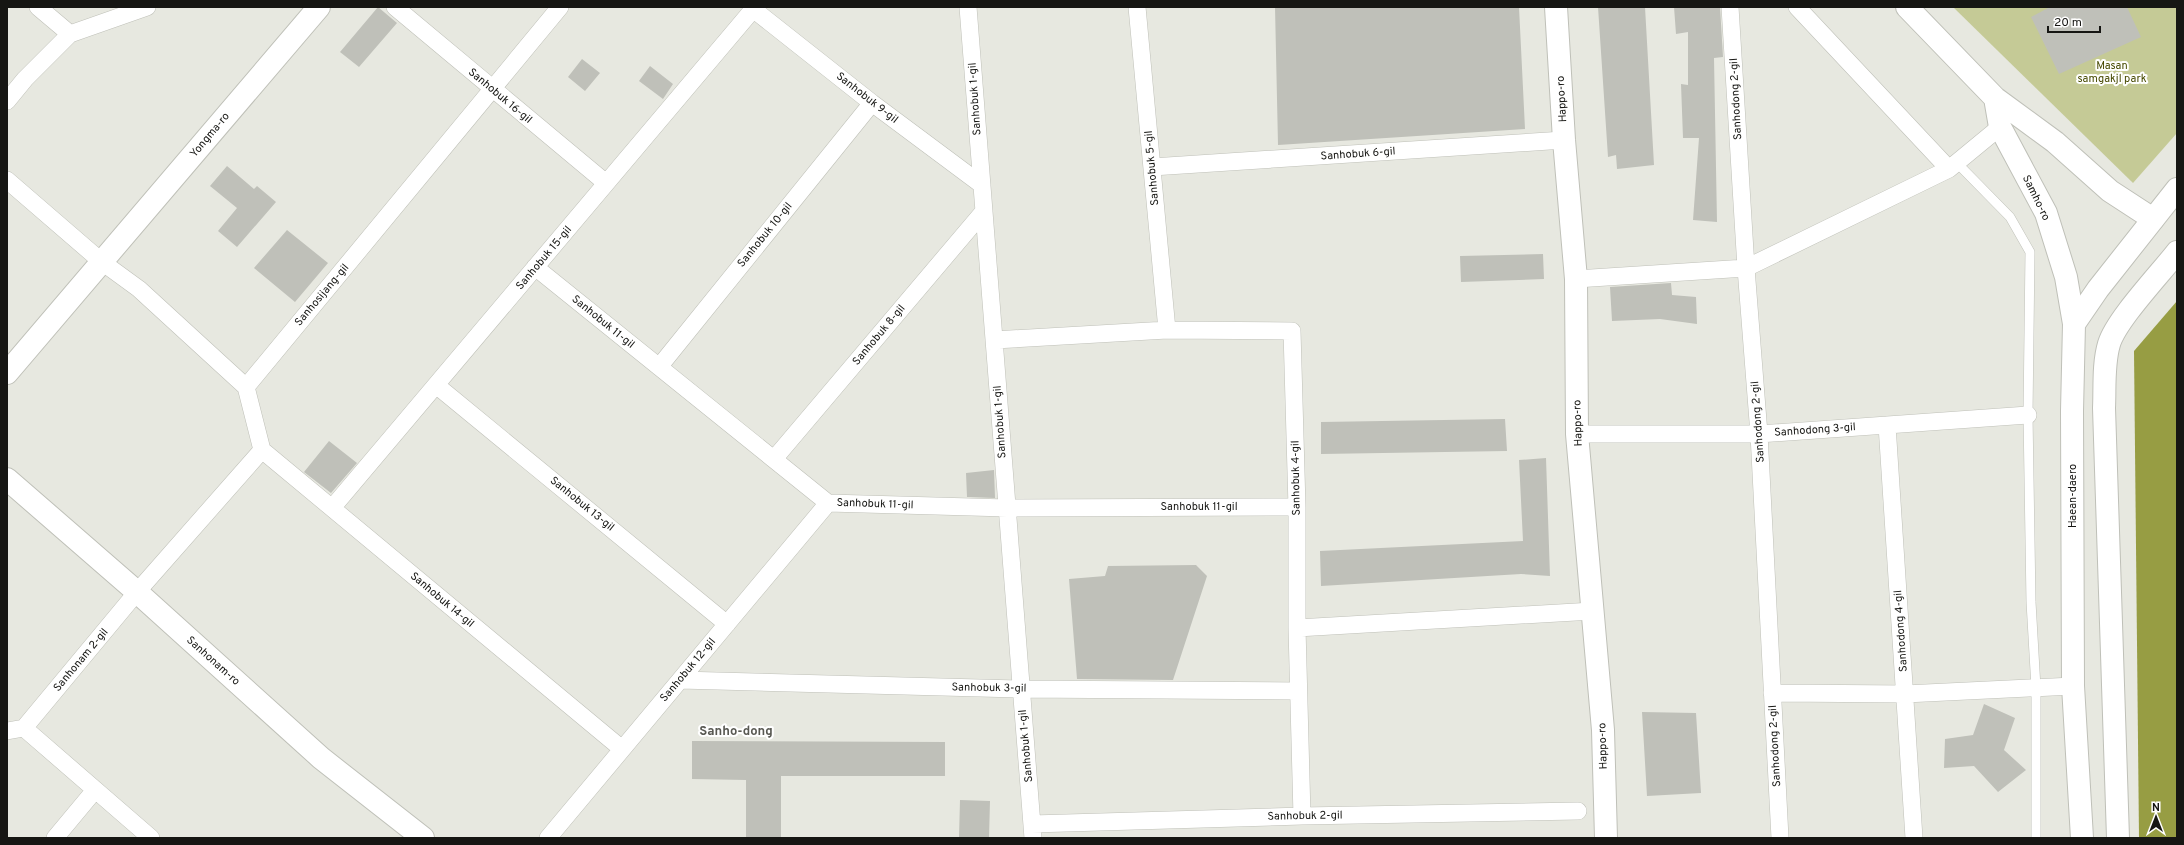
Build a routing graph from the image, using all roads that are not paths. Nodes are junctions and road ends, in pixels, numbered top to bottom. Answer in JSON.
{"nodes":[{"id":1,"x":38,"y":7,"type":"edge"},
{"id":2,"x":147,"y":7,"type":"edge"},
{"id":3,"x":319,"y":7,"type":"edge"},
{"id":4,"x":395,"y":7,"type":"edge"},
{"id":5,"x":560,"y":7,"type":"edge"},
{"id":6,"x":968,"y":7,"type":"edge"},
{"id":7,"x":1138,"y":7,"type":"edge"},
{"id":8,"x":1556,"y":7,"type":"edge"},
{"id":9,"x":1730,"y":7,"type":"edge"},
{"id":10,"x":1797,"y":7,"type":"edge"},
{"id":11,"x":1907,"y":7,"type":"edge"},
{"id":12,"x":754,"y":8,"type":"edge"},
{"id":13,"x":70,"y":34,"type":"junction"},
{"id":14,"x":492,"y":90,"type":"junction"},
{"id":15,"x":1995,"y":98,"type":"junction"},
{"id":16,"x":7,"y":101,"type":"edge"},
{"id":17,"x":872,"y":103,"type":"junction"},
{"id":18,"x":2000,"y":127,"type":"junction"},
{"id":19,"x":1564,"y":140,"type":"junction"},
{"id":20,"x":1953,"y":166,"type":"junction"},
{"id":21,"x":1152,"y":167,"type":"junction"},
{"id":22,"x":7,"y":180,"type":"edge"},
{"id":23,"x":606,"y":183,"type":"junction"},
{"id":24,"x":982,"y":185,"type":"junction"},
{"id":25,"x":2177,"y":189,"type":"edge"},
{"id":26,"x":984,"y":210,"type":"junction"},
{"id":27,"x":2153,"y":219,"type":"junction"},
{"id":28,"x":2177,"y":252,"type":"edge"},
{"id":29,"x":102,"y":262,"type":"junction"},
{"id":30,"x":535,"y":267,"type":"junction"},
{"id":31,"x":1746,"y":268,"type":"junction"},
{"id":32,"x":1576,"y":279,"type":"junction"},
{"id":33,"x":2074,"y":324,"type":"junction"},
{"id":34,"x":1167,"y":330,"type":"junction"},
{"id":35,"x":994,"y":340,"type":"junction"},
{"id":36,"x":659,"y":367,"type":"junction"},
{"id":37,"x":7,"y":373,"type":"edge"},
{"id":38,"x":436,"y":385,"type":"junction"},
{"id":39,"x":246,"y":387,"type":"junction"},
{"id":40,"x":2028,"y":415,"type":"junction"},
{"id":41,"x":1887,"y":425,"type":"junction"},
{"id":42,"x":1577,"y":434,"type":"junction"},
{"id":43,"x":1759,"y":434,"type":"junction"},
{"id":44,"x":262,"y":450,"type":"junction"},
{"id":45,"x":774,"y":459,"type":"junction"},
{"id":46,"x":7,"y":479,"type":"edge"},
{"id":47,"x":828,"y":503,"type":"junction"},
{"id":48,"x":1297,"y":507,"type":"junction"},
{"id":49,"x":332,"y":508,"type":"junction"},
{"id":50,"x":1007,"y":508,"type":"junction"},
{"id":51,"x":137,"y":592,"type":"junction"},
{"id":52,"x":1593,"y":611,"type":"junction"},
{"id":53,"x":727,"y":624,"type":"junction"},
{"id":54,"x":1297,"y":628,"type":"junction"},
{"id":55,"x":680,"y":680,"type":"junction"},
{"id":56,"x":2074,"y":686,"type":"junction"},
{"id":57,"x":2036,"y":688,"type":"junction"},
{"id":58,"x":1021,"y":689,"type":"junction"},
{"id":59,"x":1297,"y":691,"type":"junction"},
{"id":60,"x":1772,"y":693,"type":"junction"},
{"id":61,"x":1905,"y":694,"type":"junction"},
{"id":62,"x":24,"y":728,"type":"junction"},
{"id":63,"x":7,"y":731,"type":"edge"},
{"id":64,"x":622,"y":749,"type":"junction"},
{"id":65,"x":94,"y":790,"type":"junction"},
{"id":66,"x":1578,"y":811,"type":"dead end"},
{"id":67,"x":1302,"y":816,"type":"junction"},
{"id":68,"x":1032,"y":831,"type":"edge"},
{"id":69,"x":55,"y":838,"type":"edge"},
{"id":70,"x":151,"y":838,"type":"edge"},
{"id":71,"x":423,"y":838,"type":"edge"},
{"id":72,"x":548,"y":838,"type":"edge"},
{"id":73,"x":1606,"y":838,"type":"edge"},
{"id":74,"x":1780,"y":838,"type":"edge"},
{"id":75,"x":1914,"y":838,"type":"edge"},
{"id":76,"x":2036,"y":838,"type":"edge"},
{"id":77,"x":2082,"y":838,"type":"edge"},
{"id":78,"x":2118,"y":838,"type":"edge"}],
"edges":[{"from":1,"to":13,"type":"street"},
{"from":2,"to":13,"type":"street"},
{"from":3,"to":29,"type":"main road","name":"Yongma-ro"},
{"from":4,"to":14,"type":"street","name":"Sanhobuk 16-gil"},
{"from":5,"to":14,"type":"street","name":"Sanhosijang-gil"},
{"from":6,"to":24,"type":"street","name":"Sanhobuk 1-gil"},
{"from":7,"to":21,"type":"street","name":"Sanhobuk 5-gil"},
{"from":8,"to":19,"type":"main road","name":"Happo-ro"},
{"from":9,"to":31,"type":"street","name":"Sanhodong 2-gil"},
{"from":10,"to":20,"type":"street"},
{"from":11,"to":15,"type":"main road"},
{"from":12,"to":17,"type":"street","name":"Sanhobuk 9-gil"},
{"from":12,"to":23,"type":"street","name":"Sanhobuk 15-gil"},
{"from":13,"to":16,"type":"street"},
{"from":14,"to":23,"type":"street","name":"Sanhobuk 16-gil"},
{"from":14,"to":39,"type":"street","name":"Sanhosijang-gil"},
{"from":15,"to":18,"type":"main road","name":"Samho-ro"},
{"from":15,"to":27,"type":"main road"},
{"from":17,"to":24,"type":"street","name":"Sanhobuk 9-gil"},
{"from":17,"to":36,"type":"street","name":"Sanhobuk 10-gil"},
{"from":18,"to":20,"type":"street"},
{"from":18,"to":33,"type":"main road","name":"Samho-ro"},
{"from":19,"to":21,"type":"street","name":"Sanhobuk 6-gil"},
{"from":19,"to":32,"type":"main road","name":"Happo-ro"},
{"from":20,"to":31,"type":"street"},
{"from":20,"to":40,"type":"lane"},
{"from":21,"to":34,"type":"street","name":"Sanhobuk 5-gil"},
{"from":22,"to":29,"type":"street"},
{"from":23,"to":30,"type":"street","name":"Sanhobuk 15-gil"},
{"from":24,"to":26,"type":"street","name":"Sanhobuk 1-gil"},
{"from":25,"to":27,"type":"main road"},
{"from":26,"to":35,"type":"street","name":"Sanhobuk 1-gil"},
{"from":26,"to":45,"type":"street","name":"Sanhobuk 8-gil"},
{"from":27,"to":33,"type":"main road"},
{"from":28,"to":78,"type":"main road"},
{"from":29,"to":37,"type":"main road","name":"Yongma-ro"},
{"from":29,"to":39,"type":"street"},
{"from":30,"to":36,"type":"street","name":"Sanhobuk 11-gil"},
{"from":30,"to":38,"type":"street","name":"Sanhobuk 15-gil"},
{"from":31,"to":32,"type":"street"},
{"from":31,"to":43,"type":"street","name":"Sanhodong 2-gil"},
{"from":32,"to":42,"type":"main road","name":"Happo-ro"},
{"from":33,"to":56,"type":"main road","name":"Haean-daero"},
{"from":34,"to":35,"type":"street","name":"Sanhobuk 4-gil"},
{"from":34,"to":48,"type":"street","name":"Sanhobuk 4-gil"},
{"from":35,"to":50,"type":"street","name":"Sanhobuk 1-gil"},
{"from":36,"to":45,"type":"street","name":"Sanhobuk 11-gil"},
{"from":38,"to":49,"type":"street","name":"Sanhobuk 15-gil"},
{"from":38,"to":53,"type":"street","name":"Sanhobuk 13-gil"},
{"from":39,"to":44,"type":"street"},
{"from":40,"to":41,"type":"street","name":"Sanhodong 3-gil"},
{"from":40,"to":57,"type":"lane"},
{"from":41,"to":43,"type":"street","name":"Sanhodong 3-gil"},
{"from":41,"to":61,"type":"street","name":"Sanhodong 4-gil"},
{"from":42,"to":43,"type":"street","name":"Sanhodong 3-gil"},
{"from":42,"to":52,"type":"main road","name":"Happo-ro"},
{"from":43,"to":60,"type":"street","name":"Sanhodong 2-gil"},
{"from":44,"to":49,"type":"street","name":"Sanhobuk 14-gil"},
{"from":44,"to":51,"type":"street"},
{"from":45,"to":47,"type":"street","name":"Sanhobuk 11-gil"},
{"from":46,"to":51,"type":"main road","name":"Sanhonam-ro"},
{"from":47,"to":50,"type":"street","name":"Sanhobuk 11-gil"},
{"from":47,"to":53,"type":"street","name":"Sanhobuk 12-gil"},
{"from":48,"to":50,"type":"street","name":"Sanhobuk 11-gil"},
{"from":48,"to":54,"type":"street","name":"Sanhobuk 4-gil"},
{"from":49,"to":64,"type":"street","name":"Sanhobuk 14-gil"},
{"from":50,"to":58,"type":"street","name":"Sanhobuk 1-gil"},
{"from":51,"to":62,"type":"street","name":"Sanhonam 2-gil"},
{"from":51,"to":71,"type":"main road","name":"Sanhonam-ro"},
{"from":52,"to":54,"type":"street"},
{"from":52,"to":73,"type":"main road","name":"Happo-ro"},
{"from":53,"to":55,"type":"street","name":"Sanhobuk 12-gil"},
{"from":54,"to":59,"type":"street","name":"Sanhobuk 4-gil"},
{"from":55,"to":58,"type":"street","name":"Sanhobuk 3-gil"},
{"from":55,"to":64,"type":"street","name":"Sanhobuk 12-gil"},
{"from":56,"to":57,"type":"street"},
{"from":56,"to":77,"type":"main road","name":"Haean-daero"},
{"from":57,"to":61,"type":"street"},
{"from":57,"to":76,"type":"lane"},
{"from":58,"to":59,"type":"street","name":"Sanhobuk 3-gil"},
{"from":58,"to":68,"type":"street","name":"Sanhobuk 1-gil"},
{"from":59,"to":67,"type":"street","name":"Sanhobuk 4-gil"},
{"from":60,"to":61,"type":"street"},
{"from":60,"to":74,"type":"street","name":"Sanhodong 2-gil"},
{"from":61,"to":75,"type":"street","name":"Sanhodong 4-gil"},
{"from":62,"to":63,"type":"street"},
{"from":62,"to":65,"type":"street"},
{"from":64,"to":72,"type":"street","name":"Sanhobuk 12-gil"},
{"from":65,"to":69,"type":"street"},
{"from":65,"to":70,"type":"street"},
{"from":66,"to":67,"type":"street","name":"Sanhobuk 2-gil"},
{"from":67,"to":68,"type":"street","name":"Sanhobuk 2-gil"}]}
